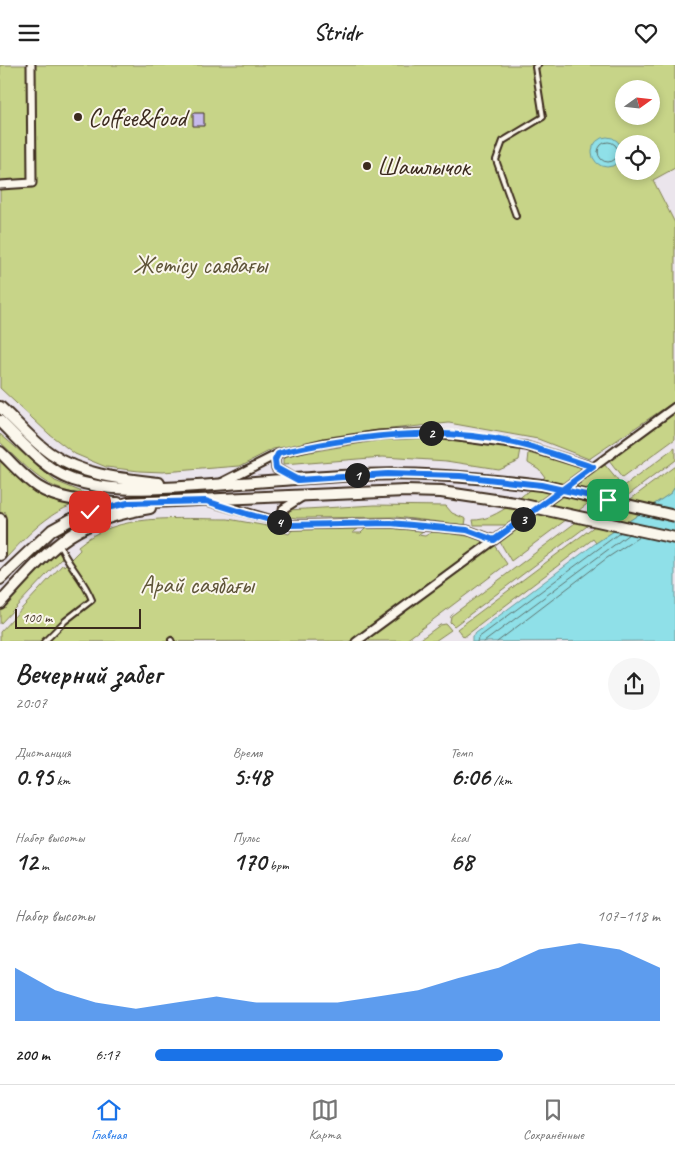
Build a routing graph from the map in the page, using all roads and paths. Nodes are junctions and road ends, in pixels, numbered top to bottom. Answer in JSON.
{"nodes":[{"id":1,"x":31,"y":65,"type":"edge"},
{"id":2,"x":538,"y":65,"type":"edge"},
{"id":3,"x":0,"y":185,"type":"edge"},
{"id":4,"x":516,"y":215,"type":"dead end"},
{"id":5,"x":0,"y":407,"type":"edge"},
{"id":6,"x":675,"y":407,"type":"edge"},
{"id":7,"x":0,"y":421,"type":"edge"},
{"id":8,"x":0,"y":452,"type":"edge"},
{"id":9,"x":278,"y":454,"type":"junction"},
{"id":10,"x":593,"y":467,"type":"junction"},
{"id":11,"x":298,"y":480,"type":"junction"},
{"id":12,"x":214,"y":486,"type":"junction"},
{"id":13,"x":185,"y":487,"type":"junction"},
{"id":14,"x":306,"y":495,"type":"junction"},
{"id":15,"x":193,"y":501,"type":"junction"},
{"id":16,"x":206,"y":501,"type":"junction"},
{"id":17,"x":128,"y":503,"type":"junction"},
{"id":18,"x":675,"y":516,"type":"edge"},
{"id":19,"x":0,"y":519,"type":"edge"},
{"id":20,"x":290,"y":525,"type":"junction"},
{"id":21,"x":675,"y":539,"type":"edge"},
{"id":22,"x":494,"y":540,"type":"junction"},
{"id":23,"x":58,"y":542,"type":"junction"},
{"id":24,"x":0,"y":555,"type":"edge"},
{"id":25,"x":0,"y":579,"type":"edge"},
{"id":26,"x":0,"y":603,"type":"edge"},
{"id":27,"x":44,"y":641,"type":"edge"},
{"id":28,"x":356,"y":641,"type":"edge"}],
"edges":[{"from":1,"to":3,"type":"street"},
{"from":2,"to":4,"type":"lane"},
{"from":5,"to":13,"type":"main road"},
{"from":6,"to":10,"type":"street"},
{"from":7,"to":13,"type":"main road"},
{"from":8,"to":17,"type":"main road"},
{"from":9,"to":10,"type":"street"},
{"from":9,"to":11,"type":"street"},
{"from":9,"to":12,"type":"street"},
{"from":10,"to":22,"type":"street"},
{"from":11,"to":12,"type":"main road"},
{"from":11,"to":18,"type":"main road","bridge":true},
{"from":12,"to":13,"type":"main road"},
{"from":14,"to":16,"type":"main road"},
{"from":14,"to":20,"type":"street"},
{"from":14,"to":21,"type":"main road","bridge":true},
{"from":15,"to":16,"type":"main road"},
{"from":15,"to":17,"type":"main road"},
{"from":15,"to":23,"type":"main road"},
{"from":16,"to":20,"type":"street"},
{"from":17,"to":25,"type":"main road"},
{"from":19,"to":24,"type":"main road"},
{"from":20,"to":22,"type":"street"},
{"from":22,"to":28,"type":"street"},
{"from":23,"to":26,"type":"main road"},
{"from":23,"to":27,"type":"lane"}]}
